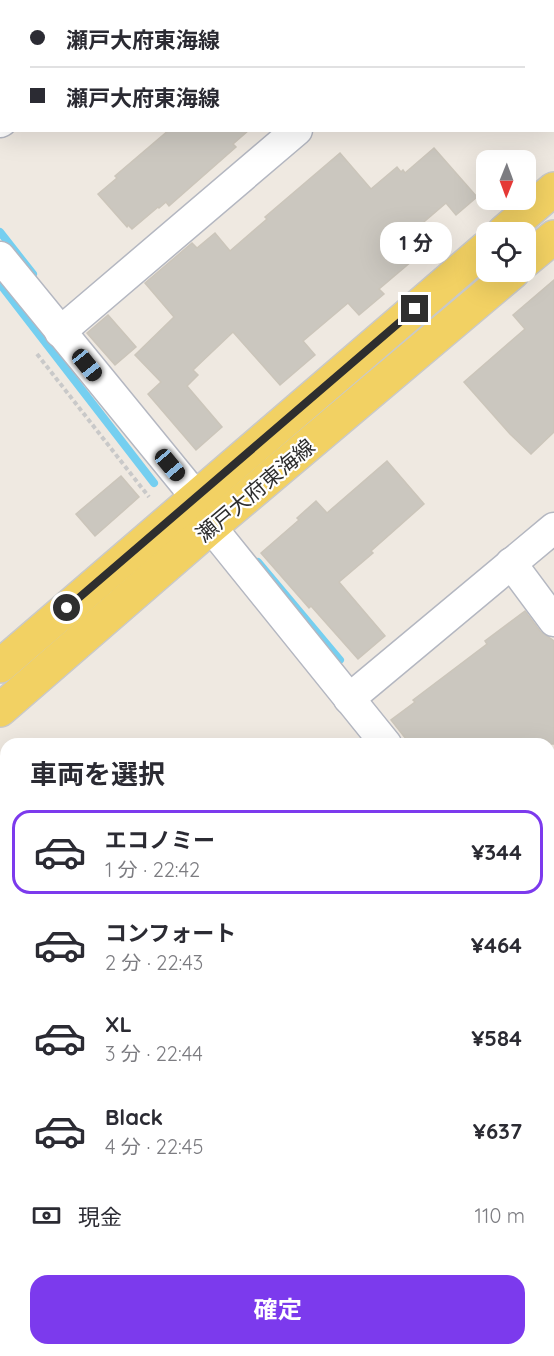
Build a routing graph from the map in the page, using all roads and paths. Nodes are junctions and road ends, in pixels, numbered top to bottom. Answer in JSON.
{"nodes":[{"id":1,"x":295,"y":132,"type":"edge"},
{"id":2,"x":554,"y":189,"type":"edge"},
{"id":3,"x":516,"y":222,"type":"edge"},
{"id":4,"x":554,"y":237,"type":"edge"},
{"id":5,"x":536,"y":252,"type":"edge"},
{"id":6,"x":0,"y":257,"type":"edge"},
{"id":7,"x":476,"y":257,"type":"edge"},
{"id":8,"x":501,"y":282,"type":"edge"},
{"id":9,"x":60,"y":332,"type":"junction"},
{"id":10,"x":35,"y":351,"type":"dead end"},
{"id":11,"x":196,"y":497,"type":"junction"},
{"id":12,"x":168,"y":521,"type":"junction"},
{"id":13,"x":211,"y":527,"type":"junction"},
{"id":14,"x":554,"y":528,"type":"edge"},
{"id":15,"x":512,"y":563,"type":"junction"},
{"id":16,"x":554,"y":621,"type":"edge"},
{"id":17,"x":0,"y":666,"type":"edge"},
{"id":18,"x":349,"y":699,"type":"junction"},
{"id":19,"x":0,"y":710,"type":"edge"},
{"id":20,"x":381,"y":738,"type":"edge"}],
"edges":[{"from":1,"to":9,"type":"street"},
{"from":2,"to":3,"type":"main road"},
{"from":4,"to":5,"type":"main road"},
{"from":6,"to":9,"type":"street"},
{"from":7,"to":11,"type":"main road","name":"瀬戸大府東海線"},
{"from":8,"to":13,"type":"main road","name":"瀬戸大府東海線"},
{"from":9,"to":11,"type":"street"},
{"from":10,"to":12,"type":"path"},
{"from":11,"to":12,"type":"main road","name":"瀬戸大府東海線"},
{"from":12,"to":17,"type":"main road","name":"瀬戸大府東海線"},
{"from":13,"to":18,"type":"street"},
{"from":13,"to":19,"type":"main road","name":"瀬戸大府東海線"},
{"from":14,"to":15,"type":"street"},
{"from":15,"to":16,"type":"street"},
{"from":15,"to":18,"type":"street"},
{"from":18,"to":20,"type":"street"}]}
